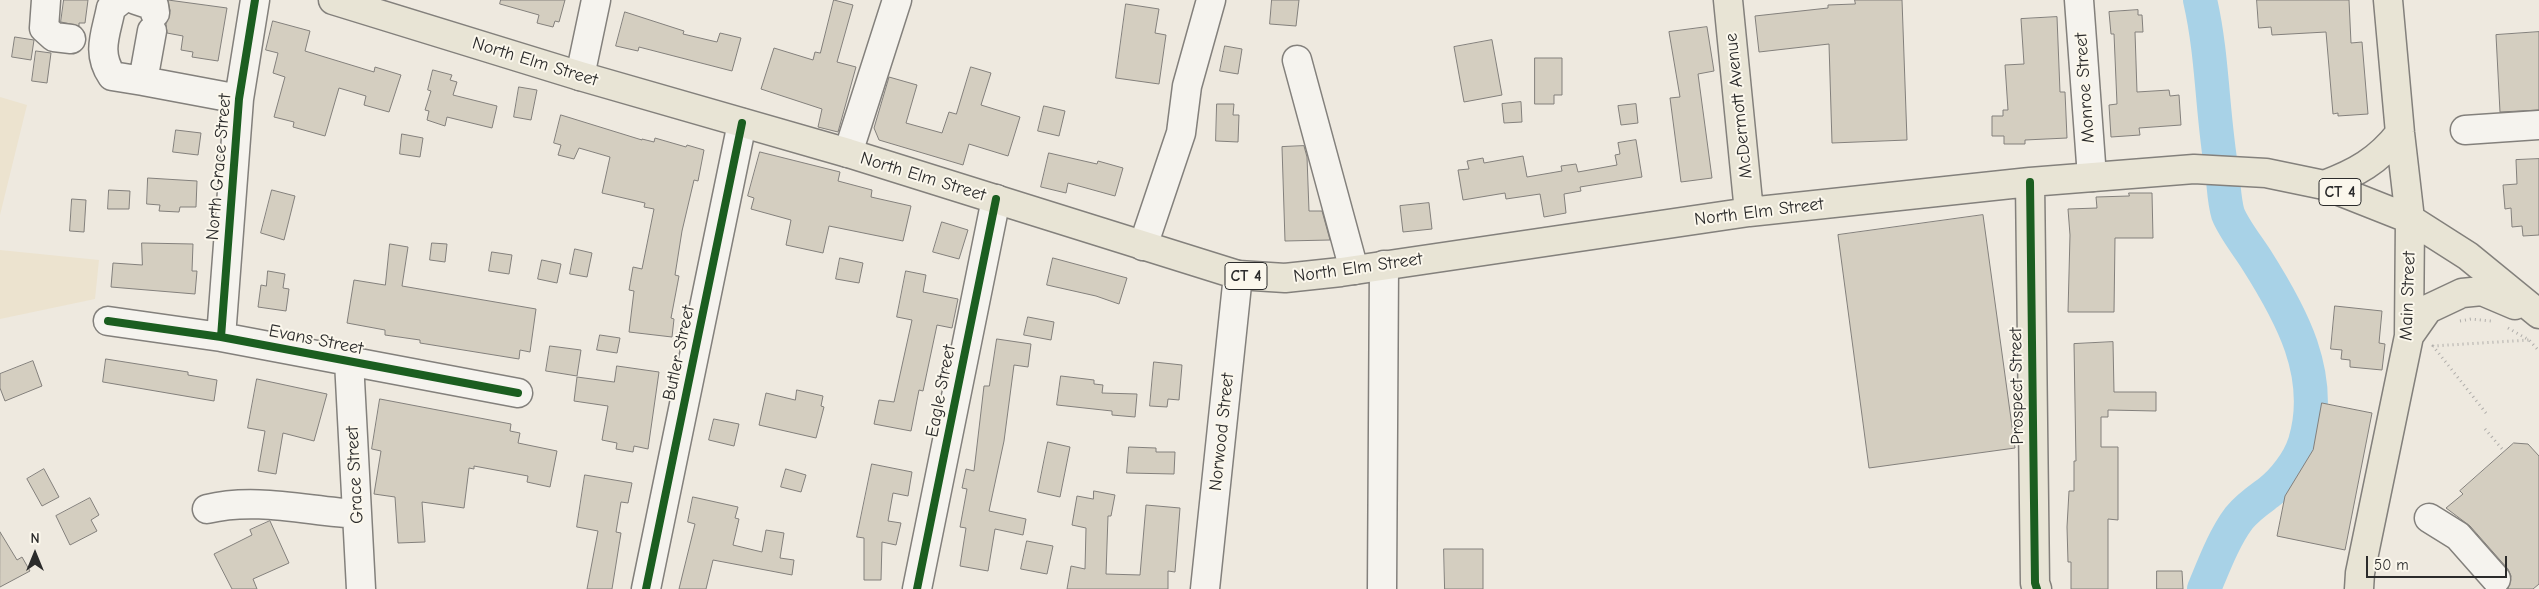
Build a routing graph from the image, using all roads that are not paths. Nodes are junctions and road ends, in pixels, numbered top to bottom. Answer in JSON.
{"nodes":[{"id":1,"x":46,"y":0,"type":"edge"},
{"id":2,"x":122,"y":0,"type":"edge"},
{"id":3,"x":255,"y":0,"type":"edge"},
{"id":4,"x":332,"y":0,"type":"edge"},
{"id":5,"x":596,"y":0,"type":"edge"},
{"id":6,"x":897,"y":0,"type":"edge"},
{"id":7,"x":1211,"y":0,"type":"edge"},
{"id":8,"x":1728,"y":0,"type":"edge"},
{"id":9,"x":2079,"y":0,"type":"edge"},
{"id":10,"x":2388,"y":0,"type":"edge"},
{"id":11,"x":147,"y":15,"type":"edge"},
{"id":12,"x":71,"y":39,"type":"dead end"},
{"id":13,"x":1297,"y":60,"type":"dead end"},
{"id":14,"x":580,"y":76,"type":"junction"},
{"id":15,"x":143,"y":81,"type":"junction"},
{"id":16,"x":239,"y":98,"type":"junction"},
{"id":17,"x":742,"y":123,"type":"junction"},
{"id":18,"x":2539,"y":125,"type":"edge"},
{"id":19,"x":2465,"y":130,"type":"dead end"},
{"id":20,"x":2400,"y":133,"type":"junction"},
{"id":21,"x":848,"y":153,"type":"junction"},
{"id":22,"x":2092,"y":177,"type":"junction"},
{"id":23,"x":2030,"y":182,"type":"junction"},
{"id":24,"x":2324,"y":186,"type":"junction"},
{"id":25,"x":996,"y":199,"type":"junction"},
{"id":26,"x":1749,"y":212,"type":"junction"},
{"id":27,"x":2410,"y":220,"type":"junction"},
{"id":28,"x":1143,"y":246,"type":"junction"},
{"id":29,"x":1384,"y":265,"type":"junction"},
{"id":30,"x":1354,"y":270,"type":"junction"},
{"id":31,"x":1238,"y":275,"type":"junction"},
{"id":32,"x":108,"y":320,"type":"dead end"},
{"id":33,"x":2536,"y":323,"type":"edge"},
{"id":34,"x":221,"y":337,"type":"junction"},
{"id":35,"x":2423,"y":345,"type":"junction"},
{"id":36,"x":349,"y":362,"type":"junction"},
{"id":37,"x":518,"y":393,"type":"dead end"},
{"id":38,"x":207,"y":509,"type":"dead end"},
{"id":39,"x":357,"y":514,"type":"junction"},
{"id":40,"x":2429,"y":518,"type":"dead end"},
{"id":41,"x":2496,"y":579,"type":"dead end"},
{"id":42,"x":361,"y":589,"type":"edge"},
{"id":43,"x":646,"y":589,"type":"edge"},
{"id":44,"x":917,"y":589,"type":"edge"},
{"id":45,"x":1205,"y":589,"type":"edge"},
{"id":46,"x":1382,"y":589,"type":"edge"},
{"id":47,"x":2037,"y":589,"type":"edge"},
{"id":48,"x":2359,"y":589,"type":"edge"}],
"edges":[{"from":1,"to":12,"type":"street"},
{"from":2,"to":15,"type":"street"},
{"from":3,"to":16,"type":"street","name":"North Grace Street"},
{"from":4,"to":14,"type":"main road","name":"North Elm Street","number":"CT 4"},
{"from":5,"to":14,"type":"street"},
{"from":6,"to":21,"type":"street"},
{"from":7,"to":28,"type":"street"},
{"from":8,"to":26,"type":"main road","name":"McDermott Avenue"},
{"from":9,"to":22,"type":"street","name":"Monroe Street"},
{"from":10,"to":20,"type":"main road","name":"Main Street"},
{"from":11,"to":15,"type":"street"},
{"from":13,"to":30,"type":"street"},
{"from":14,"to":17,"type":"main road","name":"North Elm Street","number":"CT 4"},
{"from":15,"to":16,"type":"street"},
{"from":16,"to":34,"type":"street","name":"North Grace Street"},
{"from":17,"to":21,"type":"main road","name":"North Elm Street","number":"CT 4"},
{"from":17,"to":43,"type":"street","name":"Butler Street"},
{"from":18,"to":19,"type":"street"},
{"from":20,"to":24,"type":"main road"},
{"from":20,"to":27,"type":"main road","name":"Main Street"},
{"from":21,"to":25,"type":"main road","name":"North Elm Street","number":"CT 4"},
{"from":22,"to":23,"type":"main road","name":"North Elm Street","number":"CT 4"},
{"from":22,"to":24,"type":"main road","name":"North Elm Street","number":"CT 4"},
{"from":23,"to":26,"type":"main road","name":"North Elm Street","number":"CT 4"},
{"from":23,"to":47,"type":"main road","name":"Prospect Street"},
{"from":24,"to":27,"type":"main road","name":"North Elm Street","number":"CT 4"},
{"from":25,"to":28,"type":"main road","name":"North Elm Street","number":"CT 4"},
{"from":25,"to":44,"type":"street","name":"Eagle Street"},
{"from":26,"to":29,"type":"main road","name":"North Elm Street","number":"CT 4"},
{"from":27,"to":33,"type":"main road","number":"CT 4"},
{"from":27,"to":35,"type":"main road","name":"Main Street"},
{"from":28,"to":31,"type":"main road","name":"North Elm Street","number":"CT 4"},
{"from":29,"to":30,"type":"main road","name":"North Elm Street","number":"CT 4"},
{"from":29,"to":46,"type":"street"},
{"from":30,"to":31,"type":"main road","name":"North Elm Street","number":"CT 4"},
{"from":31,"to":45,"type":"street","name":"Norwood Street"},
{"from":32,"to":34,"type":"street","name":"Evans Street"},
{"from":33,"to":35,"type":"main road"},
{"from":34,"to":36,"type":"street","name":"Evans Street"},
{"from":35,"to":48,"type":"main road","name":"Main Street"},
{"from":36,"to":37,"type":"street","name":"Evans Street"},
{"from":36,"to":39,"type":"street","name":"Grace Street"},
{"from":38,"to":39,"type":"street"},
{"from":39,"to":42,"type":"street","name":"Grace Street"},
{"from":40,"to":41,"type":"street"}]}
